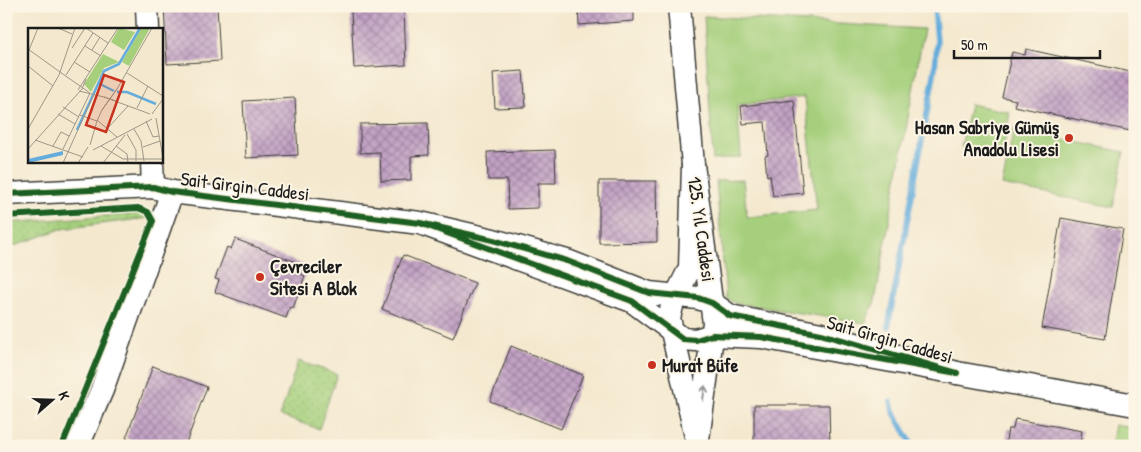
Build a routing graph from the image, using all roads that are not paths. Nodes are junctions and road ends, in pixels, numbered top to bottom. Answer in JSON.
{"nodes":[{"id":1,"x":147,"y":6,"type":"edge"},
{"id":2,"x":679,"y":6,"type":"edge"},
{"id":3,"x":148,"y":28,"type":"edge"},
{"id":4,"x":152,"y":162,"type":"edge"},
{"id":5,"x":693,"y":166,"type":"junction"},
{"id":6,"x":163,"y":190,"type":"junction"},
{"id":7,"x":6,"y":194,"type":"edge"},
{"id":8,"x":420,"y":223,"type":"junction"},
{"id":9,"x":677,"y":295,"type":"junction"},
{"id":10,"x":712,"y":303,"type":"junction"},
{"id":11,"x":671,"y":329,"type":"junction"},
{"id":12,"x":712,"y":335,"type":"junction"},
{"id":13,"x":957,"y":373,"type":"junction"},
{"id":14,"x":1135,"y":405,"type":"edge"},
{"id":15,"x":697,"y":443,"type":"edge"},
{"id":16,"x":78,"y":446,"type":"edge"}],
"edges":[{"from":1,"to":3,"type":"street"},
{"from":2,"to":5,"type":"street","name":"125. Yıl Caddesi"},
{"from":4,"to":6,"type":"street"},
{"from":5,"to":9,"type":"street","name":"125. Yıl Caddesi"},
{"from":5,"to":10,"type":"street","name":"125. Yıl Caddesi"},
{"from":6,"to":7,"type":"street","name":"Sait Girgin Caddesi"},
{"from":6,"to":8,"type":"street","name":"Sait Girgin Caddesi"},
{"from":6,"to":16,"type":"street"},
{"from":8,"to":9,"type":"street","name":"Sait Girgin Caddesi"},
{"from":8,"to":11,"type":"street","name":"Sait Girgin Caddesi"},
{"from":9,"to":10,"type":"street","name":"Sait Girgin Caddesi"},
{"from":9,"to":11,"type":"street","name":"125. Yıl Caddesi"},
{"from":10,"to":12,"type":"street","name":"125. Yıl Caddesi"},
{"from":10,"to":13,"type":"street","name":"Sait Girgin Caddesi"},
{"from":11,"to":12,"type":"street","name":"Sait Girgin Caddesi"},
{"from":11,"to":15,"type":"street","name":"125. Yıl Caddesi"},
{"from":12,"to":13,"type":"street","name":"Sait Girgin Caddesi"},
{"from":15,"to":12,"type":"street","name":"125. Yıl Caddesi","one_way":true},
{"from":13,"to":14,"type":"street"}]}
